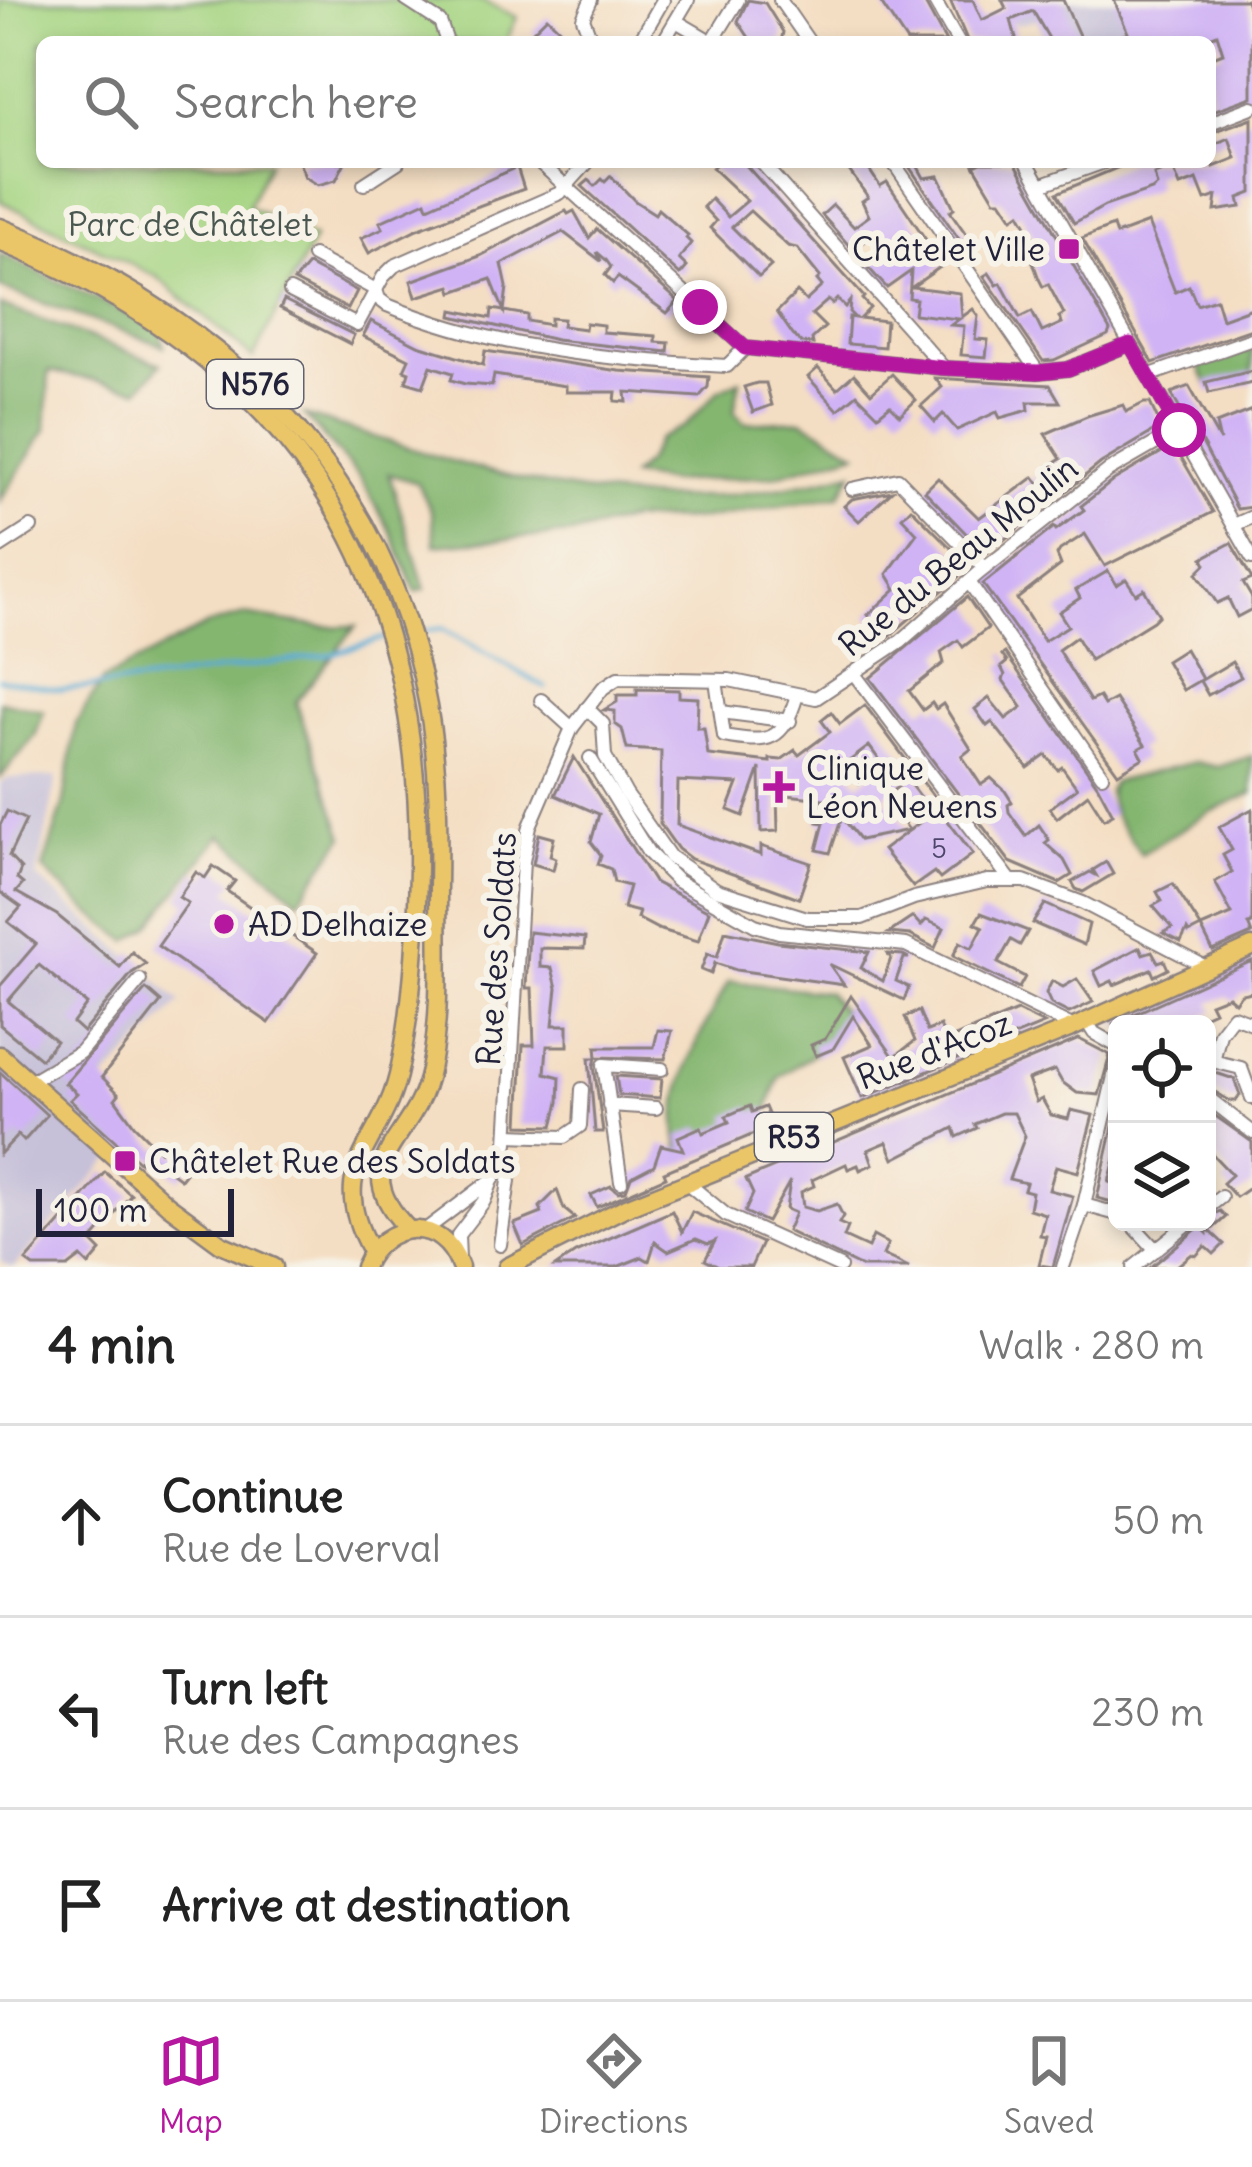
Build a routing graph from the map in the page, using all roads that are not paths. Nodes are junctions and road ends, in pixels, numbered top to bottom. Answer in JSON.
{"nodes":[{"id":1,"x":406,"y":0,"type":"edge"},
{"id":2,"x":591,"y":0,"type":"edge"},
{"id":3,"x":663,"y":0,"type":"edge"},
{"id":4,"x":688,"y":0,"type":"edge"},
{"id":5,"x":738,"y":0,"type":"edge"},
{"id":6,"x":780,"y":0,"type":"edge"},
{"id":7,"x":934,"y":0,"type":"edge"},
{"id":8,"x":676,"y":20,"type":"junction"},
{"id":9,"x":445,"y":36,"type":"edge"},
{"id":10,"x":591,"y":36,"type":"edge"},
{"id":11,"x":642,"y":36,"type":"edge"},
{"id":12,"x":667,"y":36,"type":"edge"},
{"id":13,"x":702,"y":36,"type":"edge"},
{"id":14,"x":716,"y":36,"type":"edge"},
{"id":15,"x":805,"y":36,"type":"edge"},
{"id":16,"x":955,"y":36,"type":"edge"},
{"id":17,"x":1252,"y":107,"type":"edge"},
{"id":18,"x":1216,"y":121,"type":"edge"},
{"id":19,"x":389,"y":168,"type":"edge"},
{"id":20,"x":546,"y":168,"type":"edge"},
{"id":21,"x":582,"y":168,"type":"edge"},
{"id":22,"x":765,"y":168,"type":"edge"},
{"id":23,"x":896,"y":168,"type":"edge"},
{"id":24,"x":1030,"y":168,"type":"edge"},
{"id":25,"x":1087,"y":168,"type":"edge"},
{"id":26,"x":364,"y":184,"type":"dead end"},
{"id":27,"x":1040,"y":185,"type":"junction"},
{"id":28,"x":566,"y":186,"type":"junction"},
{"id":29,"x":0,"y":227,"type":"edge"},
{"id":30,"x":0,"y":242,"type":"edge"},
{"id":31,"x":314,"y":256,"type":"dead end"},
{"id":32,"x":376,"y":290,"type":"junction"},
{"id":33,"x":290,"y":291,"type":"dead end"},
{"id":34,"x":158,"y":314,"type":"junction"},
{"id":35,"x":1252,"y":339,"type":"edge"},
{"id":36,"x":1130,"y":344,"type":"junction"},
{"id":37,"x":745,"y":348,"type":"junction"},
{"id":38,"x":944,"y":368,"type":"junction"},
{"id":39,"x":1038,"y":372,"type":"junction"},
{"id":40,"x":1148,"y":376,"type":"junction"},
{"id":41,"x":1179,"y":430,"type":"junction"},
{"id":42,"x":853,"y":489,"type":"dead end"},
{"id":43,"x":1252,"y":517,"type":"edge"},
{"id":44,"x":1234,"y":525,"type":"junction"},
{"id":45,"x":32,"y":527,"type":"dead end"},
{"id":46,"x":0,"y":548,"type":"edge"},
{"id":47,"x":1252,"y":558,"type":"edge"},
{"id":48,"x":985,"y":568,"type":"junction"},
{"id":49,"x":969,"y":582,"type":"junction"},
{"id":50,"x":855,"y":675,"type":"junction"},
{"id":51,"x":716,"y":680,"type":"junction"},
{"id":52,"x":797,"y":695,"type":"junction"},
{"id":53,"x":541,"y":700,"type":"dead end"},
{"id":54,"x":587,"y":708,"type":"junction"},
{"id":55,"x":721,"y":712,"type":"junction"},
{"id":56,"x":790,"y":721,"type":"junction"},
{"id":57,"x":572,"y":728,"type":"junction"},
{"id":58,"x":566,"y":742,"type":"junction"},
{"id":59,"x":597,"y":757,"type":"junction"},
{"id":60,"x":1102,"y":775,"type":"dead end"},
{"id":61,"x":1011,"y":881,"type":"junction"},
{"id":62,"x":862,"y":918,"type":"junction"},
{"id":63,"x":862,"y":942,"type":"junction"},
{"id":64,"x":1252,"y":947,"type":"edge"},
{"id":65,"x":1204,"y":966,"type":"junction"},
{"id":66,"x":140,"y":980,"type":"dead end"},
{"id":67,"x":1252,"y":1023,"type":"edge"},
{"id":68,"x":1080,"y":1024,"type":"junction"},
{"id":69,"x":1108,"y":1041,"type":"edge"},
{"id":70,"x":1216,"y":1044,"type":"edge"},
{"id":71,"x":0,"y":1054,"type":"edge"},
{"id":72,"x":1216,"y":1062,"type":"edge"},
{"id":73,"x":662,"y":1069,"type":"dead end"},
{"id":74,"x":29,"y":1082,"type":"junction"},
{"id":75,"x":582,"y":1089,"type":"dead end"},
{"id":76,"x":1252,"y":1098,"type":"edge"},
{"id":77,"x":1108,"y":1102,"type":"edge"},
{"id":78,"x":1216,"y":1104,"type":"edge"},
{"id":79,"x":610,"y":1105,"type":"junction"},
{"id":80,"x":656,"y":1108,"type":"dead end"},
{"id":81,"x":1252,"y":1132,"type":"edge"},
{"id":82,"x":508,"y":1135,"type":"junction"},
{"id":83,"x":505,"y":1152,"type":"junction"},
{"id":84,"x":494,"y":1179,"type":"junction"},
{"id":85,"x":621,"y":1182,"type":"dead end"},
{"id":86,"x":686,"y":1182,"type":"junction"},
{"id":87,"x":1221,"y":1197,"type":"dead end"},
{"id":88,"x":1216,"y":1201,"type":"edge"},
{"id":89,"x":1084,"y":1205,"type":"junction"},
{"id":90,"x":1108,"y":1212,"type":"edge"},
{"id":91,"x":416,"y":1230,"type":"junction"},
{"id":92,"x":1138,"y":1231,"type":"edge"},
{"id":93,"x":1179,"y":1231,"type":"edge"},
{"id":94,"x":500,"y":1245,"type":"dead end"},
{"id":95,"x":1156,"y":1250,"type":"junction"},
{"id":96,"x":368,"y":1259,"type":"edge"},
{"id":97,"x":465,"y":1265,"type":"edge"},
{"id":98,"x":274,"y":1267,"type":"edge"},
{"id":99,"x":507,"y":1267,"type":"edge"},
{"id":100,"x":840,"y":1267,"type":"edge"},
{"id":101,"x":1064,"y":1267,"type":"edge"},
{"id":102,"x":1134,"y":1267,"type":"edge"}],
"edges":[{"from":1,"to":9,"type":"street"},
{"from":2,"to":10,"type":"street"},
{"from":3,"to":11,"type":"street"},
{"from":4,"to":8,"type":"street"},
{"from":5,"to":14,"type":"street"},
{"from":6,"to":15,"type":"street"},
{"from":7,"to":16,"type":"street"},
{"from":8,"to":12,"type":"street"},
{"from":8,"to":13,"type":"street"},
{"from":17,"to":18,"type":"street"},
{"from":19,"to":26,"type":"street"},
{"from":20,"to":28,"type":"street"},
{"from":21,"to":28,"type":"street"},
{"from":22,"to":38,"type":"street"},
{"from":23,"to":39,"type":"street"},
{"from":24,"to":27,"type":"street"},
{"from":25,"to":27,"type":"street"},
{"from":27,"to":36,"type":"street"},
{"from":28,"to":32,"type":"street"},
{"from":28,"to":37,"type":"street"},
{"from":29,"to":34,"type":"main road","number":"N576"},
{"from":30,"to":34,"type":"main road","number":"N576"},
{"from":31,"to":32,"type":"street"},
{"from":32,"to":33,"type":"street"},
{"from":32,"to":37,"type":"street"},
{"from":34,"to":91,"type":"main road","number":"N576"},
{"from":34,"to":96,"type":"main road","number":"N576"},
{"from":35,"to":40,"type":"street"},
{"from":36,"to":39,"type":"street"},
{"from":36,"to":40,"type":"street"},
{"from":37,"to":38,"type":"street"},
{"from":38,"to":39,"type":"street"},
{"from":40,"to":41,"type":"street"},
{"from":41,"to":44,"type":"street"},
{"from":41,"to":48,"type":"street","name":"Rue du Beau Moulin"},
{"from":42,"to":48,"type":"street"},
{"from":43,"to":44,"type":"street"},
{"from":44,"to":47,"type":"street"},
{"from":45,"to":46,"type":"street"},
{"from":48,"to":49,"type":"street","name":"Rue du Beau Moulin"},
{"from":49,"to":50,"type":"street","name":"Rue du Beau Moulin"},
{"from":49,"to":60,"type":"street"},
{"from":50,"to":52,"type":"street","name":"Rue du Beau Moulin"},
{"from":50,"to":61,"type":"street"},
{"from":51,"to":52,"type":"street","name":"Rue du Beau Moulin"},
{"from":51,"to":54,"type":"street","name":"Rue du Beau Moulin"},
{"from":51,"to":55,"type":"street"},
{"from":52,"to":56,"type":"street"},
{"from":53,"to":57,"type":"street"},
{"from":54,"to":57,"type":"street","name":"Rue du Beau Moulin"},
{"from":54,"to":59,"type":"street"},
{"from":55,"to":56,"type":"street"},
{"from":55,"to":56,"type":"street"},
{"from":57,"to":58,"type":"street","name":"Rue des Soldats"},
{"from":58,"to":59,"type":"street"},
{"from":58,"to":82,"type":"street","name":"Rue des Soldats"},
{"from":59,"to":62,"type":"street"},
{"from":59,"to":63,"type":"street"},
{"from":61,"to":62,"type":"street"},
{"from":61,"to":65,"type":"street"},
{"from":62,"to":63,"type":"street"},
{"from":63,"to":68,"type":"street"},
{"from":64,"to":65,"type":"main road","name":"Rue d'Acoz","number":"R53"},
{"from":65,"to":68,"type":"main road","name":"Rue d'Acoz","number":"R53"},
{"from":66,"to":74,"type":"street"},
{"from":67,"to":70,"type":"street"},
{"from":68,"to":69,"type":"street"},
{"from":68,"to":86,"type":"main road","name":"Rue d'Acoz","number":"R53"},
{"from":71,"to":74,"type":"main road"},
{"from":72,"to":76,"type":"street"},
{"from":73,"to":79,"type":"street"},
{"from":74,"to":98,"type":"main road"},
{"from":75,"to":82,"type":"street"},
{"from":77,"to":89,"type":"street"},
{"from":78,"to":81,"type":"street"},
{"from":79,"to":80,"type":"street"},
{"from":79,"to":85,"type":"street"},
{"from":82,"to":83,"type":"street","name":"Rue des Soldats"},
{"from":83,"to":84,"type":"street","name":"Rue des Soldats"},
{"from":83,"to":94,"type":"street"},
{"from":84,"to":91,"type":"street"},
{"from":84,"to":97,"type":"street","name":"Rue des Soldats"},
{"from":86,"to":99,"type":"main road","name":"Rue d'Acoz","number":"R53"},
{"from":86,"to":100,"type":"street"},
{"from":87,"to":88,"type":"street"},
{"from":89,"to":90,"type":"street"},
{"from":89,"to":101,"type":"street"},
{"from":91,"to":96,"type":"main road"},
{"from":91,"to":97,"type":"main road"},
{"from":92,"to":95,"type":"street"},
{"from":93,"to":95,"type":"street"},
{"from":95,"to":102,"type":"street"}]}
